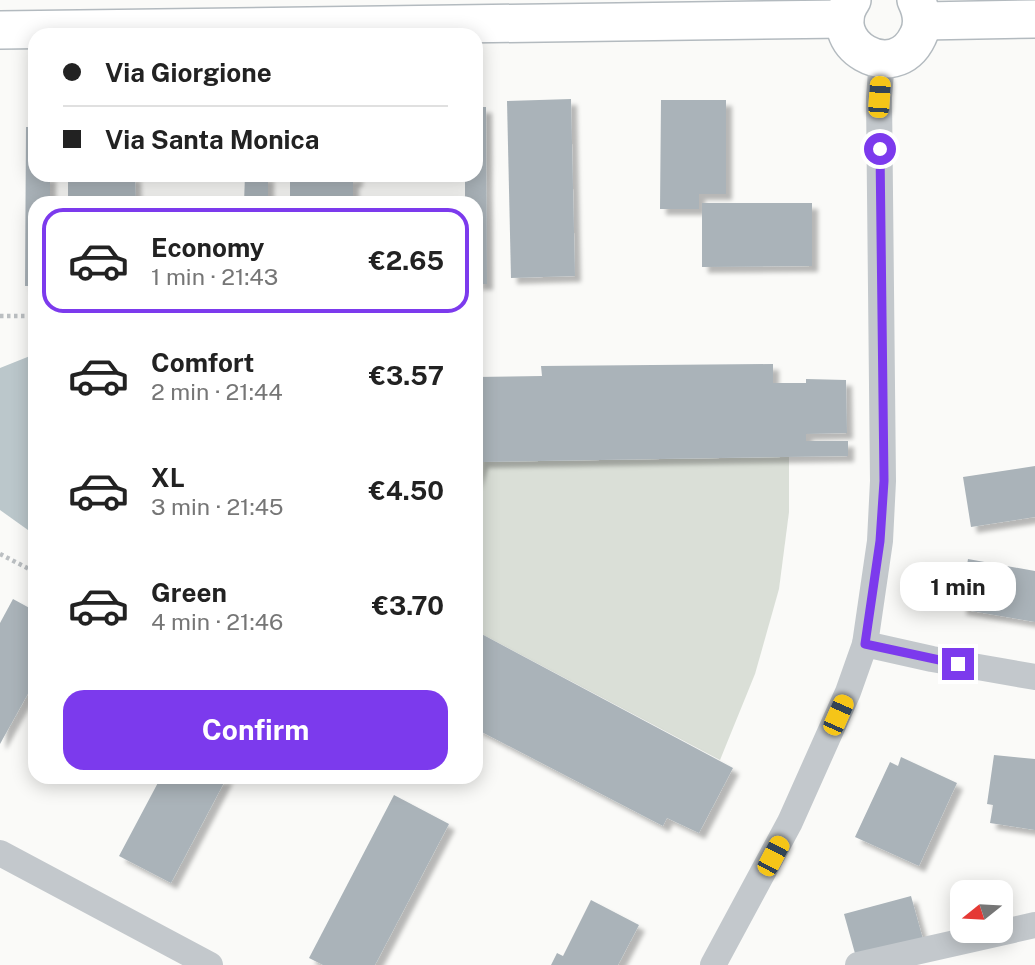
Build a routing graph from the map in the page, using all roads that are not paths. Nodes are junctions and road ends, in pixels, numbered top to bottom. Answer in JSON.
{"nodes":[{"id":1,"x":848,"y":10,"type":"edge"},
{"id":2,"x":919,"y":10,"type":"edge"},
{"id":3,"x":671,"y":11,"type":"edge"},
{"id":4,"x":1035,"y":19,"type":"edge"},
{"id":5,"x":71,"y":28,"type":"edge"},
{"id":6,"x":28,"y":29,"type":"edge"},
{"id":7,"x":0,"y":30,"type":"edge"},
{"id":8,"x":882,"y":60,"type":"junction"},
{"id":9,"x":865,"y":644,"type":"junction"},
{"id":10,"x":1035,"y":677,"type":"edge"},
{"id":11,"x":0,"y":853,"type":"edge"},
{"id":12,"x":1035,"y":925,"type":"edge"},
{"id":13,"x":210,"y":965,"type":"edge"},
{"id":14,"x":713,"y":965,"type":"edge"},
{"id":15,"x":858,"y":965,"type":"edge"}],
"edges":[{"from":1,"to":3,"type":"street"},
{"from":1,"to":8,"type":"street"},
{"from":2,"to":4,"type":"street"},
{"from":2,"to":8,"type":"street"},
{"from":3,"to":5,"type":"street"},
{"from":6,"to":7,"type":"street"},
{"from":8,"to":9,"type":"street"},
{"from":9,"to":10,"type":"street"},
{"from":9,"to":14,"type":"street"},
{"from":11,"to":13,"type":"street"},
{"from":12,"to":15,"type":"street"}]}
